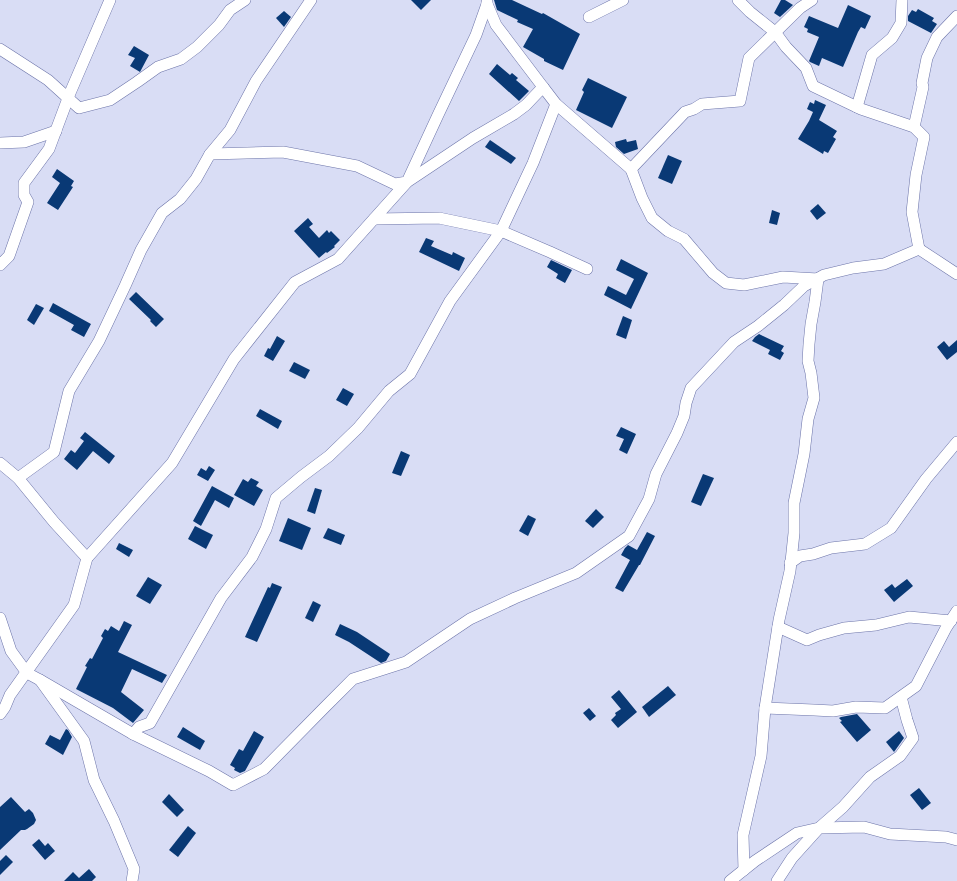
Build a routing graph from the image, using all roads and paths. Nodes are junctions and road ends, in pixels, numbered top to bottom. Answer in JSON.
{"nodes":[{"id":1,"x":110,"y":0,"type":"edge"},
{"id":2,"x":245,"y":0,"type":"edge"},
{"id":3,"x":311,"y":0,"type":"edge"},
{"id":4,"x":623,"y":0,"type":"edge"},
{"id":5,"x":738,"y":0,"type":"edge"},
{"id":6,"x":812,"y":0,"type":"edge"},
{"id":7,"x":902,"y":0,"type":"edge"},
{"id":8,"x":487,"y":2,"type":"edge"},
{"id":9,"x":957,"y":16,"type":"edge"},
{"id":10,"x":589,"y":17,"type":"dead end"},
{"id":11,"x":775,"y":32,"type":"junction"},
{"id":12,"x":0,"y":49,"type":"edge"},
{"id":13,"x":543,"y":87,"type":"junction"},
{"id":14,"x":68,"y":98,"type":"junction"},
{"id":15,"x":556,"y":104,"type":"junction"},
{"id":16,"x":857,"y":107,"type":"junction"},
{"id":17,"x":914,"y":127,"type":"junction"},
{"id":18,"x":56,"y":131,"type":"junction"},
{"id":19,"x":0,"y":143,"type":"edge"},
{"id":20,"x":210,"y":154,"type":"junction"},
{"id":21,"x":631,"y":169,"type":"junction"},
{"id":22,"x":407,"y":182,"type":"junction"},
{"id":23,"x":374,"y":219,"type":"junction"},
{"id":24,"x":501,"y":231,"type":"junction"},
{"id":25,"x":919,"y":249,"type":"junction"},
{"id":26,"x":0,"y":265,"type":"edge"},
{"id":27,"x":587,"y":269,"type":"dead end"},
{"id":28,"x":957,"y":274,"type":"edge"},
{"id":29,"x":818,"y":279,"type":"junction"},
{"id":30,"x":957,"y":442,"type":"edge"},
{"id":31,"x":0,"y":463,"type":"edge"},
{"id":32,"x":18,"y":478,"type":"junction"},
{"id":33,"x":87,"y":558,"type":"junction"},
{"id":34,"x":790,"y":563,"type":"junction"},
{"id":35,"x":954,"y":616,"type":"edge"},
{"id":36,"x":0,"y":618,"type":"edge"},
{"id":37,"x":778,"y":627,"type":"junction"},
{"id":38,"x":27,"y":673,"type":"junction"},
{"id":39,"x":40,"y":680,"type":"junction"},
{"id":40,"x":901,"y":697,"type":"junction"},
{"id":41,"x":765,"y":708,"type":"junction"},
{"id":42,"x":0,"y":714,"type":"edge"},
{"id":43,"x":133,"y":734,"type":"junction"},
{"id":44,"x":819,"y":828,"type":"junction"},
{"id":45,"x":957,"y":840,"type":"edge"},
{"id":46,"x":744,"y":870,"type":"junction"},
{"id":47,"x":132,"y":881,"type":"edge"},
{"id":48,"x":730,"y":881,"type":"edge"},
{"id":49,"x":777,"y":881,"type":"edge"}],
"edges":[{"from":1,"to":14,"type":"street"},
{"from":2,"to":14,"type":"street"},
{"from":3,"to":20,"type":"street"},
{"from":4,"to":10,"type":"street"},
{"from":5,"to":11,"type":"street"},
{"from":6,"to":11,"type":"street"},
{"from":7,"to":16,"type":"street"},
{"from":8,"to":13,"type":"street"},
{"from":8,"to":22,"type":"street"},
{"from":9,"to":17,"type":"street"},
{"from":11,"to":16,"type":"street"},
{"from":11,"to":21,"type":"street"},
{"from":12,"to":14,"type":"street"},
{"from":13,"to":15,"type":"street"},
{"from":13,"to":22,"type":"street"},
{"from":14,"to":18,"type":"street"},
{"from":15,"to":21,"type":"street"},
{"from":15,"to":24,"type":"street"},
{"from":16,"to":17,"type":"street"},
{"from":17,"to":25,"type":"street"},
{"from":18,"to":19,"type":"street"},
{"from":18,"to":26,"type":"street"},
{"from":20,"to":22,"type":"street"},
{"from":20,"to":32,"type":"street"},
{"from":21,"to":29,"type":"street"},
{"from":22,"to":23,"type":"street"},
{"from":23,"to":24,"type":"street"},
{"from":23,"to":33,"type":"street"},
{"from":24,"to":27,"type":"street"},
{"from":24,"to":43,"type":"street"},
{"from":25,"to":28,"type":"street"},
{"from":25,"to":29,"type":"street"},
{"from":29,"to":34,"type":"street"},
{"from":29,"to":43,"type":"street"},
{"from":30,"to":34,"type":"street"},
{"from":31,"to":32,"type":"street"},
{"from":32,"to":33,"type":"street"},
{"from":33,"to":38,"type":"street"},
{"from":34,"to":37,"type":"street"},
{"from":35,"to":37,"type":"street"},
{"from":35,"to":40,"type":"street"},
{"from":36,"to":38,"type":"street"},
{"from":37,"to":41,"type":"street"},
{"from":38,"to":39,"type":"street"},
{"from":38,"to":42,"type":"street"},
{"from":39,"to":43,"type":"street"},
{"from":39,"to":47,"type":"street"},
{"from":40,"to":41,"type":"street"},
{"from":40,"to":44,"type":"street"},
{"from":41,"to":46,"type":"street"},
{"from":44,"to":45,"type":"street"},
{"from":44,"to":46,"type":"street"},
{"from":44,"to":49,"type":"street"},
{"from":46,"to":48,"type":"street"}]}
